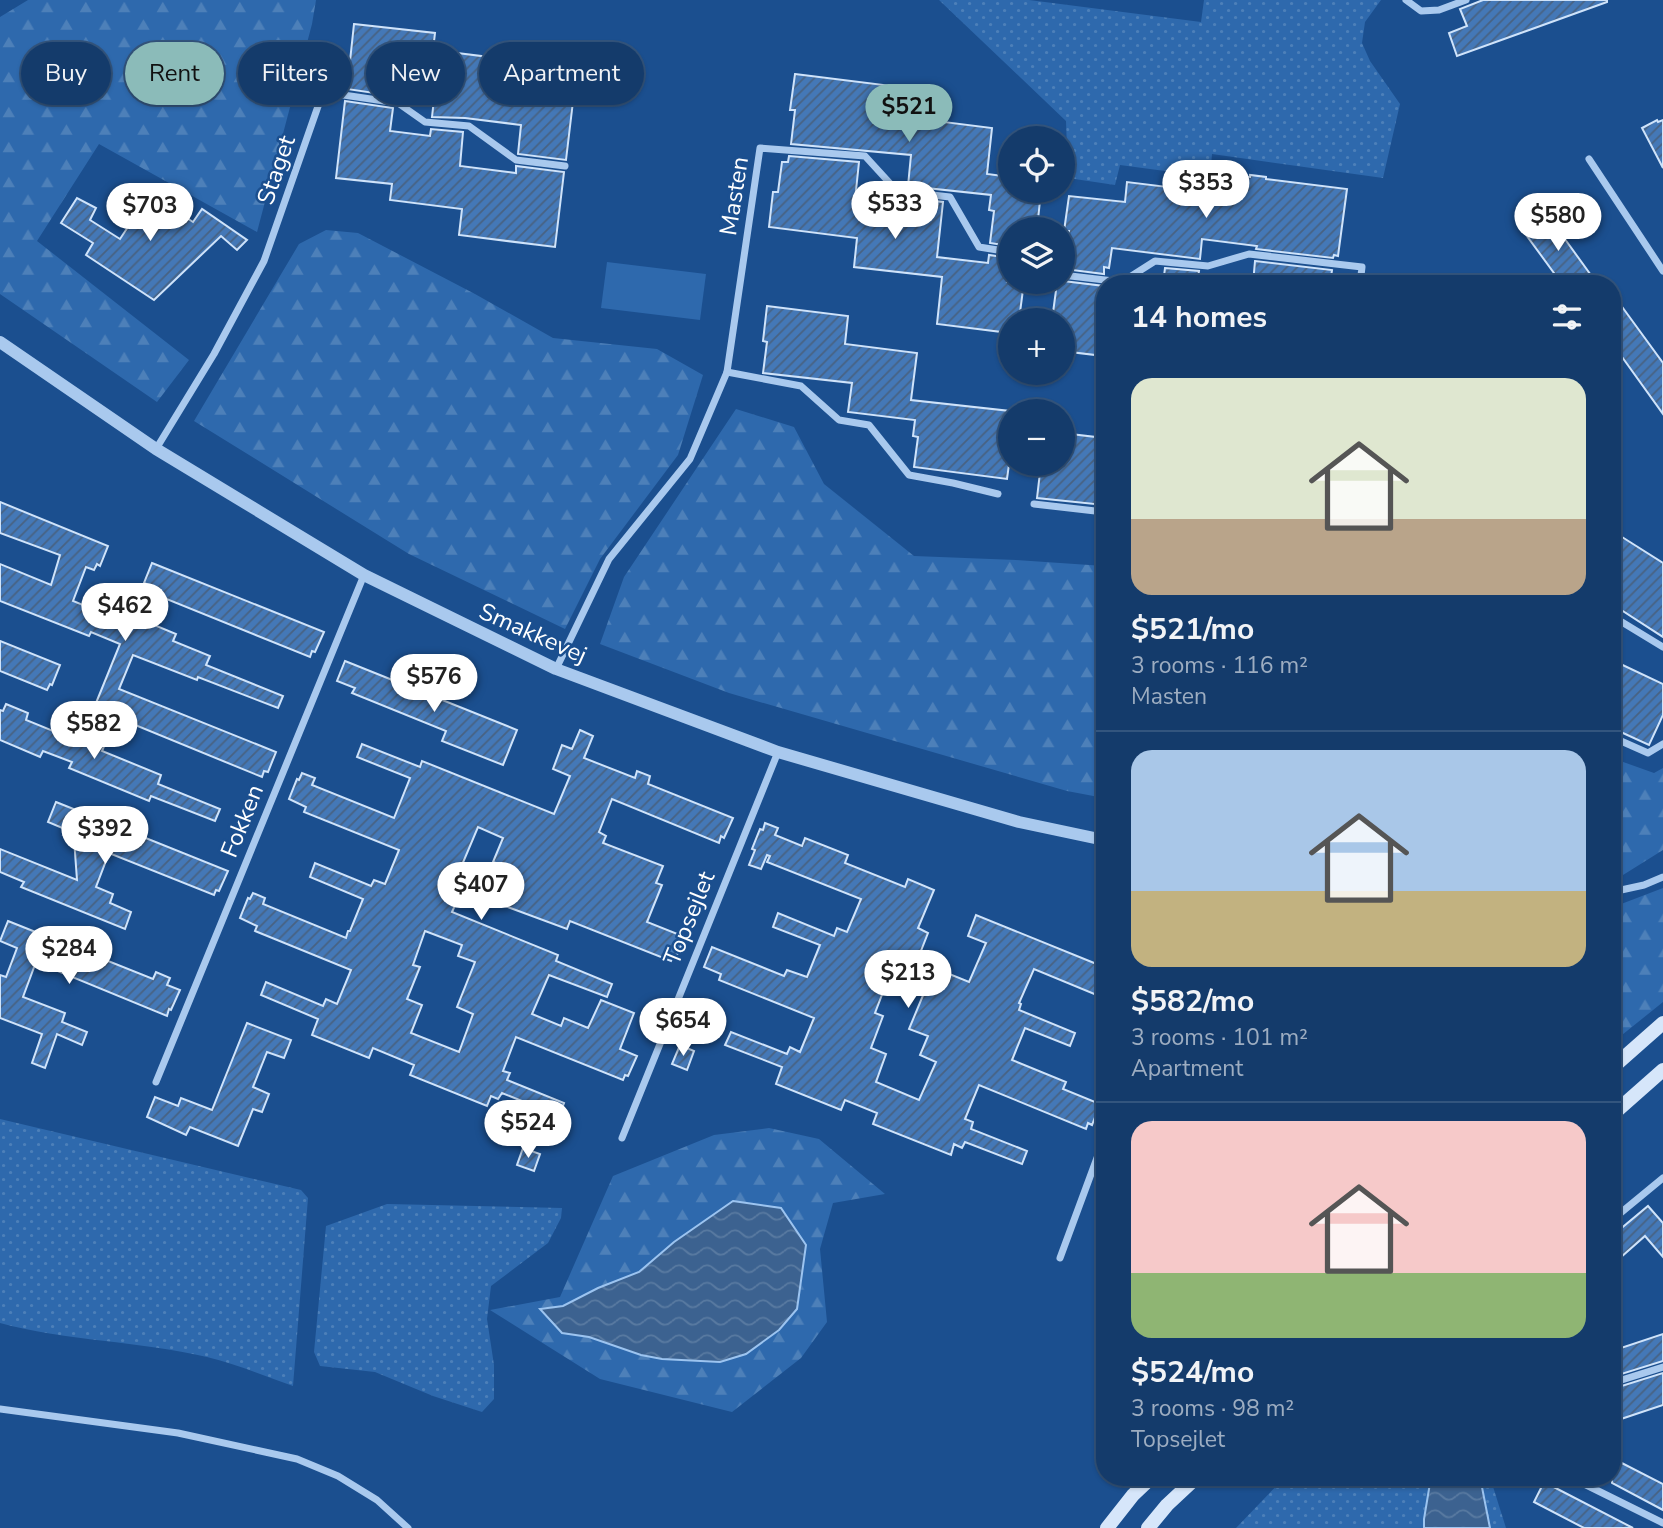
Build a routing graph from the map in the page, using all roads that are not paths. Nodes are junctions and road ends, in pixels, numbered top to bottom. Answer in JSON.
{"nodes":[{"id":1,"x":1406,"y":0,"type":"edge"},
{"id":2,"x":1466,"y":0,"type":"edge"},
{"id":3,"x":1589,"y":159,"type":"dead end"},
{"id":4,"x":565,"y":166,"type":"dead end"},
{"id":5,"x":998,"y":250,"type":"edge"},
{"id":6,"x":1663,"y":271,"type":"edge"},
{"id":7,"x":1133,"y":275,"type":"edge"},
{"id":8,"x":1361,"y":275,"type":"edge"},
{"id":9,"x":1075,"y":277,"type":"edge"},
{"id":10,"x":1096,"y":279,"type":"edge"},
{"id":11,"x":0,"y":342,"type":"edge"},
{"id":12,"x":727,"y":372,"type":"junction"},
{"id":13,"x":156,"y":449,"type":"junction"},
{"id":14,"x":998,"y":494,"type":"dead end"},
{"id":15,"x":1034,"y":504,"type":"dead end"},
{"id":16,"x":1096,"y":511,"type":"edge"},
{"id":17,"x":364,"y":575,"type":"junction"},
{"id":18,"x":1621,"y":621,"type":"edge"},
{"id":19,"x":1663,"y":647,"type":"edge"},
{"id":20,"x":556,"y":669,"type":"junction"},
{"id":21,"x":1621,"y":741,"type":"edge"},
{"id":22,"x":1663,"y":744,"type":"edge"},
{"id":23,"x":778,"y":752,"type":"junction"},
{"id":24,"x":1096,"y":838,"type":"edge"},
{"id":25,"x":1663,"y":877,"type":"edge"},
{"id":26,"x":1621,"y":890,"type":"edge"},
{"id":27,"x":1663,"y":1023,"type":"edge"},
{"id":28,"x":1621,"y":1060,"type":"edge"},
{"id":29,"x":1663,"y":1070,"type":"edge"},
{"id":30,"x":156,"y":1082,"type":"dead end"},
{"id":31,"x":1621,"y":1107,"type":"edge"},
{"id":32,"x":622,"y":1138,"type":"dead end"},
{"id":33,"x":1096,"y":1161,"type":"edge"},
{"id":34,"x":1663,"y":1178,"type":"edge"},
{"id":35,"x":1621,"y":1213,"type":"edge"},
{"id":36,"x":1060,"y":1258,"type":"dead end"},
{"id":37,"x":1663,"y":1367,"type":"edge"},
{"id":38,"x":1621,"y":1380,"type":"edge"},
{"id":39,"x":0,"y":1409,"type":"edge"},
{"id":40,"x":1142,"y":1486,"type":"edge"},
{"id":41,"x":1187,"y":1486,"type":"edge"},
{"id":42,"x":1588,"y":1486,"type":"edge"},
{"id":43,"x":1663,"y":1523,"type":"edge"},
{"id":44,"x":408,"y":1528,"type":"edge"},
{"id":45,"x":1107,"y":1528,"type":"edge"},
{"id":46,"x":1148,"y":1528,"type":"edge"}],
"edges":[{"from":1,"to":2,"type":"street"},
{"from":3,"to":6,"type":"street"},
{"from":4,"to":13,"type":"street","name":"Staget"},
{"from":5,"to":12,"type":"street","name":"Masten"},
{"from":7,"to":8,"type":"street"},
{"from":9,"to":10,"type":"street"},
{"from":11,"to":13,"type":"street","name":"Smakkevej"},
{"from":12,"to":14,"type":"street"},
{"from":12,"to":20,"type":"street","name":"Masten"},
{"from":13,"to":17,"type":"street","name":"Smakkevej"},
{"from":15,"to":16,"type":"street"},
{"from":17,"to":20,"type":"street","name":"Smakkevej"},
{"from":17,"to":30,"type":"street","name":"Fokken"},
{"from":18,"to":19,"type":"street"},
{"from":20,"to":23,"type":"street","name":"Smakkevej"},
{"from":21,"to":22,"type":"street"},
{"from":23,"to":24,"type":"street","name":"Smakkevej"},
{"from":23,"to":32,"type":"street","name":"Topsejlet"},
{"from":25,"to":26,"type":"street"},
{"from":27,"to":28,"type":"main road"},
{"from":29,"to":31,"type":"main road"},
{"from":33,"to":36,"type":"street"},
{"from":34,"to":35,"type":"street"},
{"from":37,"to":38,"type":"street"},
{"from":39,"to":44,"type":"street"},
{"from":40,"to":45,"type":"main road"},
{"from":41,"to":46,"type":"main road"},
{"from":42,"to":43,"type":"street"}]}
